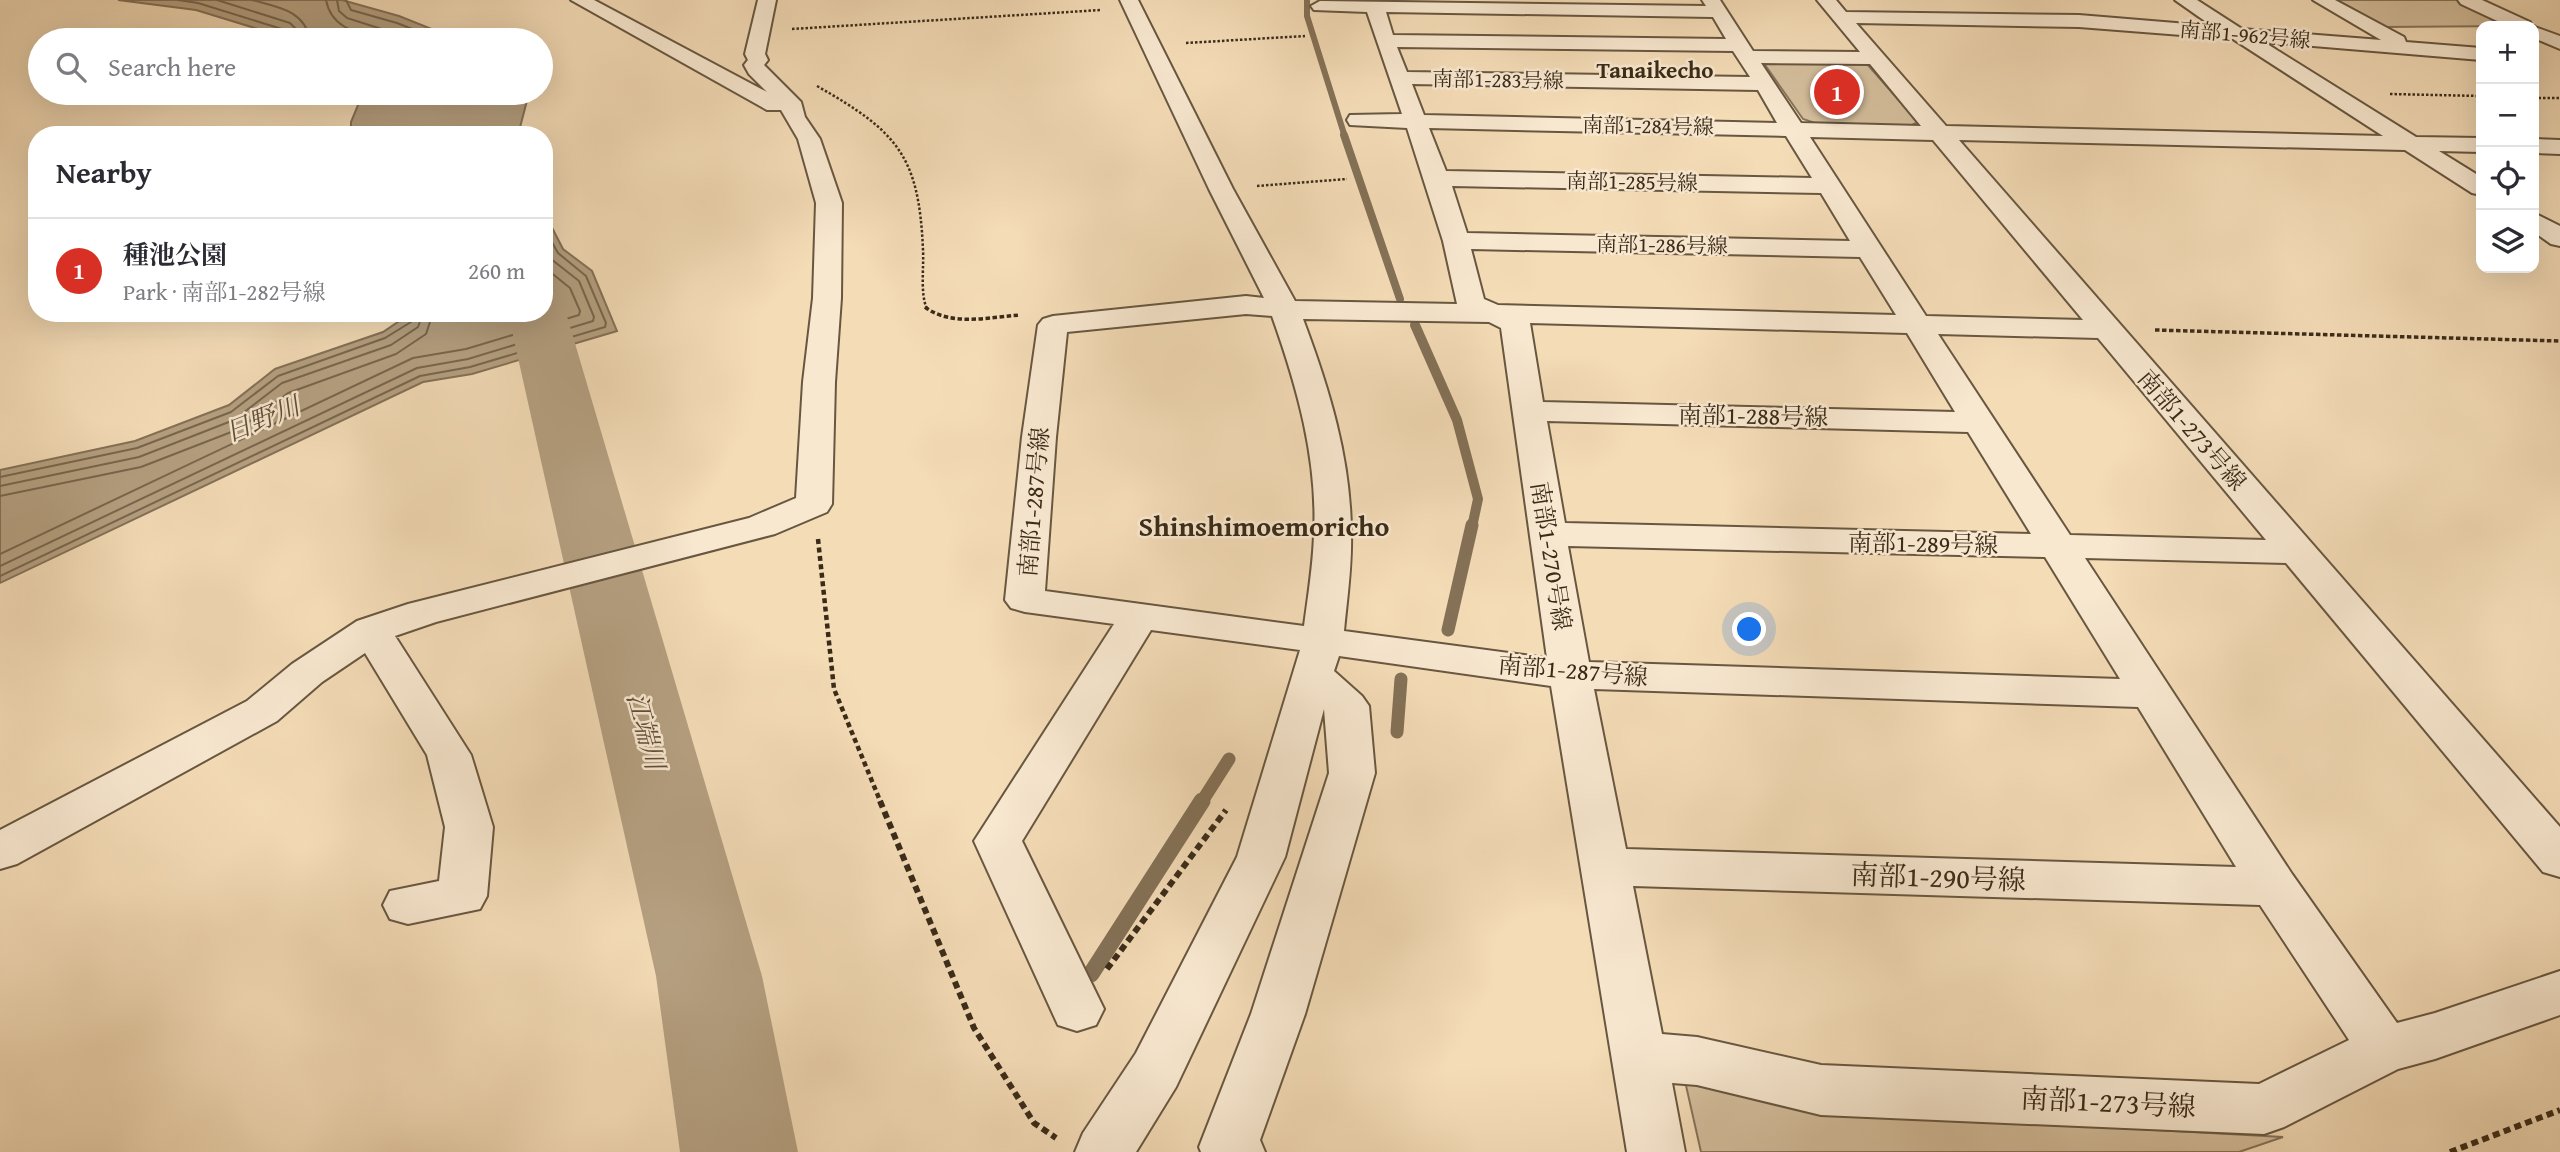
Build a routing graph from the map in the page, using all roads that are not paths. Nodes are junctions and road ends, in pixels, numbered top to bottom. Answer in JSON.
{"nodes":[{"id":1,"x":580,"y":0,"type":"edge"},
{"id":2,"x":767,"y":0,"type":"edge"},
{"id":3,"x":2184,"y":0,"type":"edge"},
{"id":4,"x":2322,"y":0,"type":"edge"},
{"id":5,"x":2467,"y":0,"type":"edge"},
{"id":6,"x":1131,"y":4,"type":"edge"},
{"id":7,"x":1320,"y":6,"type":"dead end"},
{"id":8,"x":1714,"y":6,"type":"edge"},
{"id":9,"x":1833,"y":9,"type":"edge"},
{"id":10,"x":1377,"y":16,"type":"edge"},
{"id":11,"x":2512,"y":21,"type":"edge"},
{"id":12,"x":2237,"y":34,"type":"junction"},
{"id":13,"x":2539,"y":36,"type":"edge"},
{"id":14,"x":2409,"y":48,"type":"junction"},
{"id":15,"x":1743,"y":51,"type":"junction"},
{"id":16,"x":2476,"y":54,"type":"edge"},
{"id":17,"x":2556,"y":54,"type":"edge"},
{"id":18,"x":1874,"y":58,"type":"junction"},
{"id":19,"x":1399,"y":78,"type":"junction"},
{"id":20,"x":1764,"y":84,"type":"junction"},
{"id":21,"x":794,"y":117,"type":"junction"},
{"id":22,"x":1359,"y":121,"type":"dead end"},
{"id":23,"x":1415,"y":122,"type":"junction"},
{"id":24,"x":1793,"y":129,"type":"junction"},
{"id":25,"x":1938,"y":133,"type":"junction"},
{"id":26,"x":2410,"y":143,"type":"junction"},
{"id":27,"x":2476,"y":145,"type":"edge"},
{"id":28,"x":2539,"y":146,"type":"edge"},
{"id":29,"x":2560,"y":147,"type":"edge"},
{"id":30,"x":1437,"y":178,"type":"junction"},
{"id":31,"x":2476,"y":185,"type":"edge"},
{"id":32,"x":1828,"y":186,"type":"junction"},
{"id":33,"x":2539,"y":224,"type":"edge"},
{"id":34,"x":2560,"y":237,"type":"edge"},
{"id":35,"x":1456,"y":241,"type":"junction"},
{"id":36,"x":1869,"y":249,"type":"junction"},
{"id":37,"x":1284,"y":308,"type":"junction"},
{"id":38,"x":1495,"y":314,"type":"junction"},
{"id":39,"x":1919,"y":324,"type":"junction"},
{"id":40,"x":2104,"y":329,"type":"junction"},
{"id":41,"x":1528,"y":411,"type":"junction"},
{"id":42,"x":1979,"y":422,"type":"junction"},
{"id":43,"x":1549,"y":534,"type":"junction"},
{"id":44,"x":2059,"y":547,"type":"junction"},
{"id":45,"x":2298,"y":552,"type":"junction"},
{"id":46,"x":1139,"y":617,"type":"junction"},
{"id":47,"x":371,"y":630,"type":"junction"},
{"id":48,"x":1317,"y":658,"type":"junction"},
{"id":49,"x":1570,"y":675,"type":"junction"},
{"id":50,"x":2151,"y":694,"type":"junction"},
{"id":51,"x":0,"y":851,"type":"edge"},
{"id":52,"x":2560,"y":859,"type":"edge"},
{"id":53,"x":1603,"y":867,"type":"junction"},
{"id":54,"x":2274,"y":887,"type":"junction"},
{"id":55,"x":408,"y":905,"type":"dead end"},
{"id":56,"x":2560,"y":993,"type":"edge"},
{"id":57,"x":1077,"y":1009,"type":"road end"},
{"id":58,"x":2385,"y":1049,"type":"junction"},
{"id":59,"x":1637,"y":1056,"type":"junction"},
{"id":60,"x":1085,"y":1148,"type":"edge"},
{"id":61,"x":1232,"y":1149,"type":"edge"},
{"id":62,"x":1656,"y":1152,"type":"edge"}],
"edges":[{"from":1,"to":21,"type":"street"},
{"from":2,"to":21,"type":"street"},
{"from":3,"to":12,"type":"street"},
{"from":4,"to":14,"type":"street"},
{"from":5,"to":11,"type":"street"},
{"from":6,"to":37,"type":"street"},
{"from":7,"to":10,"type":"street"},
{"from":8,"to":10,"type":"street"},
{"from":8,"to":15,"type":"street"},
{"from":9,"to":12,"type":"street","name":"南部1-962号線"},
{"from":9,"to":18,"type":"street","name":"南部1-273号線"},
{"from":10,"to":15,"type":"street"},
{"from":10,"to":19,"type":"street","name":"南部1-270号線"},
{"from":12,"to":14,"type":"street","name":"南部1-962号線"},
{"from":12,"to":26,"type":"street"},
{"from":13,"to":17,"type":"street"},
{"from":14,"to":16,"type":"street","name":"南部1-962号線"},
{"from":15,"to":18,"type":"street"},
{"from":15,"to":20,"type":"street"},
{"from":18,"to":25,"type":"street","name":"南部1-273号線"},
{"from":19,"to":20,"type":"street","name":"南部1-283号線"},
{"from":19,"to":23,"type":"street","name":"南部1-270号線"},
{"from":20,"to":24,"type":"street"},
{"from":21,"to":47,"type":"street"},
{"from":22,"to":23,"type":"street","name":"南部1-284号線"},
{"from":23,"to":24,"type":"street","name":"南部1-284号線"},
{"from":23,"to":30,"type":"street","name":"南部1-270号線"},
{"from":24,"to":25,"type":"street","name":"南部1-284号線"},
{"from":24,"to":32,"type":"street"},
{"from":25,"to":26,"type":"street","name":"南部1-284号線"},
{"from":25,"to":40,"type":"street","name":"南部1-273号線"},
{"from":26,"to":27,"type":"street","name":"南部1-284号線"},
{"from":26,"to":31,"type":"street"},
{"from":28,"to":29,"type":"street"},
{"from":30,"to":32,"type":"street","name":"南部1-285号線"},
{"from":30,"to":35,"type":"street","name":"南部1-270号線"},
{"from":32,"to":36,"type":"street"},
{"from":33,"to":34,"type":"street"},
{"from":35,"to":36,"type":"street","name":"南部1-286号線"},
{"from":35,"to":38,"type":"street","name":"南部1-270号線"},
{"from":36,"to":39,"type":"street"},
{"from":37,"to":38,"type":"street"},
{"from":37,"to":46,"type":"street","name":"南部1-287号線"},
{"from":37,"to":48,"type":"street"},
{"from":38,"to":39,"type":"street"},
{"from":38,"to":41,"type":"street","name":"南部1-270号線"},
{"from":39,"to":40,"type":"street"},
{"from":39,"to":42,"type":"street"},
{"from":40,"to":45,"type":"street","name":"南部1-273号線"},
{"from":41,"to":42,"type":"street","name":"南部1-288号線"},
{"from":41,"to":43,"type":"street","name":"南部1-270号線"},
{"from":42,"to":44,"type":"street"},
{"from":43,"to":44,"type":"street","name":"南部1-289号線"},
{"from":43,"to":49,"type":"street","name":"南部1-270号線"},
{"from":44,"to":45,"type":"street","name":"南部1-289号線"},
{"from":44,"to":50,"type":"street"},
{"from":45,"to":52,"type":"street","name":"南部1-273号線"},
{"from":46,"to":48,"type":"street","name":"南部1-287号線"},
{"from":46,"to":57,"type":"street"},
{"from":47,"to":51,"type":"street"},
{"from":47,"to":55,"type":"street"},
{"from":48,"to":49,"type":"street","name":"南部1-287号線"},
{"from":48,"to":60,"type":"street"},
{"from":48,"to":61,"type":"street"},
{"from":49,"to":50,"type":"street","name":"南部1-287号線"},
{"from":49,"to":53,"type":"street","name":"南部1-270号線"},
{"from":50,"to":54,"type":"street"},
{"from":53,"to":54,"type":"street","name":"南部1-290号線"},
{"from":53,"to":59,"type":"street","name":"南部1-270号線"},
{"from":54,"to":58,"type":"street"},
{"from":56,"to":58,"type":"street","name":"南部1-273号線"},
{"from":58,"to":59,"type":"street","name":"南部1-273号線"},
{"from":59,"to":62,"type":"street","name":"南部1-270号線"}]}
